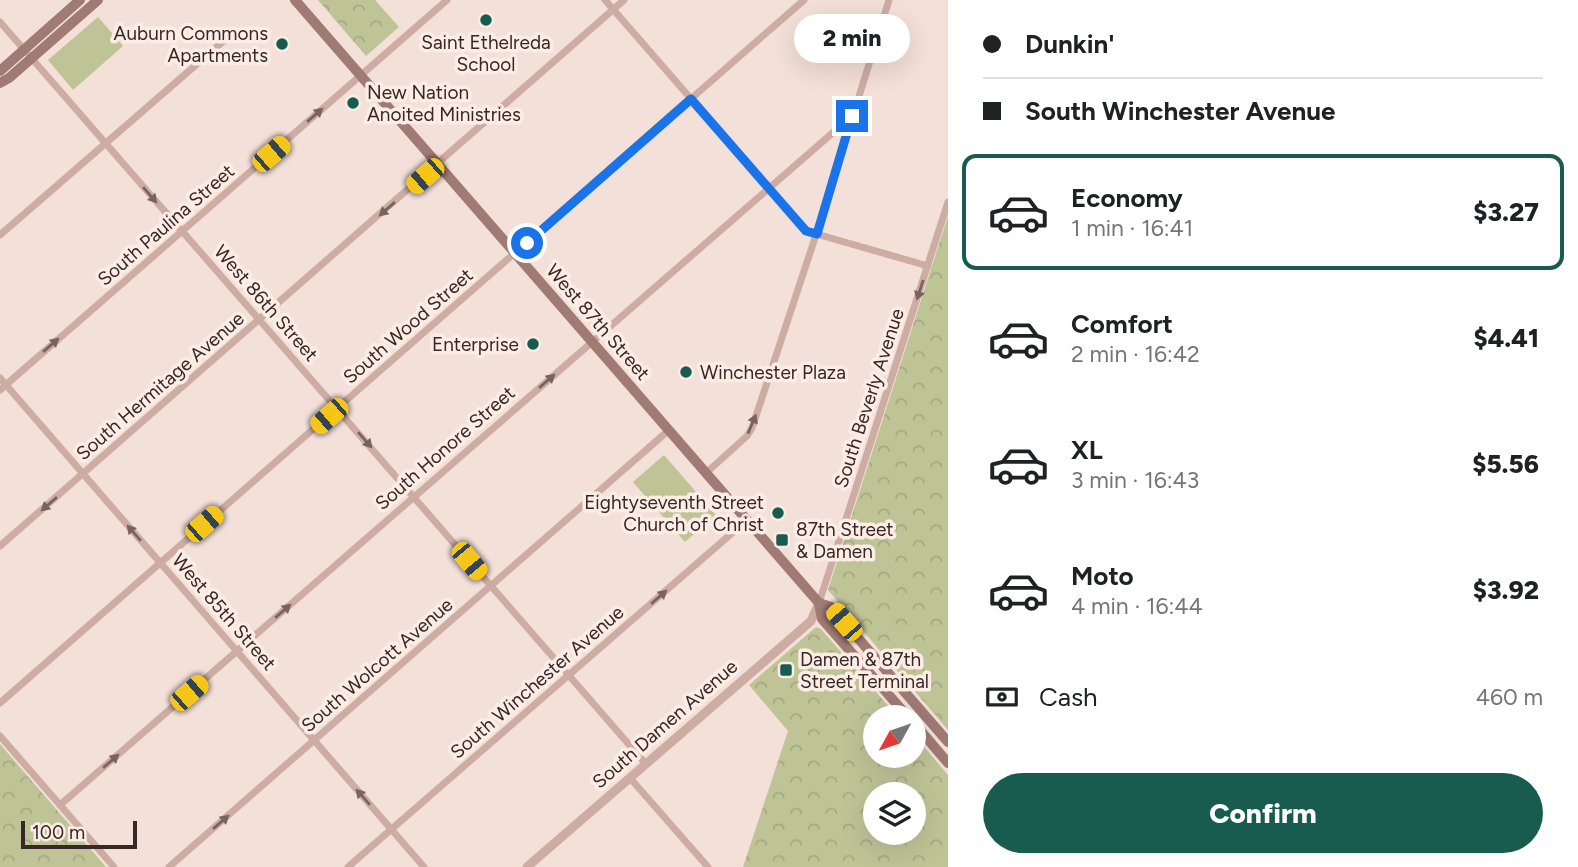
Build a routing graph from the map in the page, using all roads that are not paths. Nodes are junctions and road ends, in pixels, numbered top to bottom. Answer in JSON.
{"nodes":[{"id":1,"x":80,"y":0,"type":"edge"},
{"id":2,"x":98,"y":0,"type":"edge"},
{"id":3,"x":295,"y":0,"type":"edge"},
{"id":4,"x":447,"y":0,"type":"edge"},
{"id":5,"x":605,"y":0,"type":"edge"},
{"id":6,"x":624,"y":0,"type":"edge"},
{"id":7,"x":804,"y":0,"type":"edge"},
{"id":8,"x":890,"y":0,"type":"edge"},
{"id":9,"x":613,"y":10,"type":"junction"},
{"id":10,"x":0,"y":22,"type":"edge"},
{"id":11,"x":235,"y":31,"type":"dead end"},
{"id":12,"x":24,"y":49,"type":"junction"},
{"id":13,"x":31,"y":58,"type":"junction"},
{"id":14,"x":0,"y":71,"type":"edge"},
{"id":15,"x":361,"y":76,"type":"junction"},
{"id":16,"x":0,"y":83,"type":"edge"},
{"id":17,"x":691,"y":99,"type":"junction"},
{"id":18,"x":852,"y":116,"type":"junction"},
{"id":19,"x":106,"y":143,"type":"junction"},
{"id":20,"x":438,"y":164,"type":"junction"},
{"id":21,"x":769,"y":188,"type":"junction"},
{"id":22,"x":948,"y":202,"type":"edge"},
{"id":23,"x":182,"y":231,"type":"junction"},
{"id":24,"x":817,"y":234,"type":"junction"},
{"id":25,"x":0,"y":235,"type":"edge"},
{"id":26,"x":515,"y":253,"type":"junction"},
{"id":27,"x":928,"y":266,"type":"junction"},
{"id":28,"x":260,"y":320,"type":"junction"},
{"id":29,"x":592,"y":341,"type":"junction"},
{"id":30,"x":2,"y":385,"type":"edge"},
{"id":31,"x":338,"y":408,"type":"junction"},
{"id":32,"x":669,"y":430,"type":"junction"},
{"id":33,"x":706,"y":473,"type":"junction"},
{"id":34,"x":83,"y":474,"type":"junction"},
{"id":35,"x":414,"y":497,"type":"junction"},
{"id":36,"x":747,"y":520,"type":"junction"},
{"id":37,"x":0,"y":546,"type":"edge"},
{"id":38,"x":160,"y":563,"type":"junction"},
{"id":39,"x":491,"y":587,"type":"junction"},
{"id":40,"x":819,"y":603,"type":"junction"},
{"id":41,"x":237,"y":651,"type":"junction"},
{"id":42,"x":569,"y":675,"type":"junction"},
{"id":43,"x":0,"y":703,"type":"edge"},
{"id":44,"x":898,"y":705,"type":"edge"},
{"id":45,"x":0,"y":736,"type":"edge"},
{"id":46,"x":926,"y":737,"type":"edge"},
{"id":47,"x":314,"y":740,"type":"junction"},
{"id":48,"x":948,"y":742,"type":"edge"},
{"id":49,"x":948,"y":763,"type":"edge"},
{"id":50,"x":646,"y":764,"type":"junction"},
{"id":51,"x":630,"y":778,"type":"junction"},
{"id":52,"x":60,"y":805,"type":"junction"},
{"id":53,"x":392,"y":830,"type":"junction"},
{"id":54,"x":707,"y":866,"type":"edge"},
{"id":55,"x":114,"y":867,"type":"edge"},
{"id":56,"x":169,"y":867,"type":"edge"},
{"id":57,"x":348,"y":867,"type":"edge"},
{"id":58,"x":424,"y":867,"type":"edge"},
{"id":59,"x":527,"y":867,"type":"edge"}],
"edges":[{"from":1,"to":12,"type":"main road"},
{"from":2,"to":13,"type":"main road"},
{"from":3,"to":15,"type":"main road","name":"West 87th Street"},
{"from":4,"to":15,"type":"street","name":"South Paulina Street"},
{"from":5,"to":9,"type":"street"},
{"from":6,"to":9,"type":"street","name":"South Hermitage Avenue"},
{"from":7,"to":17,"type":"street","name":"South Wood Street"},
{"from":8,"to":18,"type":"street"},
{"from":9,"to":17,"type":"street"},
{"from":9,"to":20,"type":"street","name":"South Hermitage Avenue"},
{"from":10,"to":12,"type":"street","name":"West 86th Street"},
{"from":11,"to":19,"type":"street"},
{"from":12,"to":13,"type":"street","name":"West 86th Street"},
{"from":12,"to":14,"type":"main road"},
{"from":13,"to":16,"type":"main road"},
{"from":13,"to":19,"type":"street","name":"West 86th Street"},
{"from":15,"to":20,"type":"main road","name":"West 87th Street"},
{"from":23,"to":15,"type":"street","name":"South Paulina Street","one_way":true},
{"from":17,"to":21,"type":"street"},
{"from":17,"to":26,"type":"street","name":"South Wood Street"},
{"from":18,"to":21,"type":"street","name":"South Honore Street"},
{"from":18,"to":24,"type":"street"},
{"from":19,"to":23,"type":"street","name":"West 86th Street","one_way":true},
{"from":19,"to":25,"type":"street"},
{"from":20,"to":26,"type":"main road","name":"West 87th Street"},
{"from":20,"to":28,"type":"street","name":"South Hermitage Avenue","one_way":true},
{"from":21,"to":24,"type":"street"},
{"from":21,"to":29,"type":"street","name":"South Honore Street"},
{"from":22,"to":27,"type":"street","name":"South Beverly Avenue"},
{"from":23,"to":28,"type":"street","name":"West 86th Street"},
{"from":30,"to":23,"type":"street","name":"South Paulina Street","one_way":true},
{"from":24,"to":27,"type":"street"},
{"from":33,"to":24,"type":"street","one_way":true},
{"from":26,"to":29,"type":"main road","name":"West 87th Street"},
{"from":26,"to":31,"type":"street","name":"South Wood Street"},
{"from":27,"to":40,"type":"street","name":"South Beverly Avenue","one_way":true},
{"from":28,"to":31,"type":"street","name":"West 86th Street"},
{"from":28,"to":34,"type":"street","name":"South Hermitage Avenue"},
{"from":29,"to":32,"type":"main road","name":"West 87th Street"},
{"from":35,"to":29,"type":"street","name":"South Honore Street","one_way":true},
{"from":30,"to":34,"type":"street","name":"West 85th Street"},
{"from":31,"to":35,"type":"street","name":"West 86th Street","one_way":true},
{"from":31,"to":38,"type":"street","name":"South Wood Street"},
{"from":32,"to":33,"type":"main road","name":"West 87th Street"},
{"from":32,"to":39,"type":"street","name":"South Wolcott Avenue"},
{"from":33,"to":36,"type":"main road","name":"West 87th Street"},
{"from":34,"to":37,"type":"street","name":"South Hermitage Avenue","one_way":true},
{"from":38,"to":34,"type":"street","name":"West 85th Street","one_way":true},
{"from":35,"to":39,"type":"street","name":"West 86th Street"},
{"from":41,"to":35,"type":"street","name":"South Honore Street","one_way":true},
{"from":36,"to":40,"type":"main road","name":"West 87th Street"},
{"from":42,"to":36,"type":"street","name":"South Winchester Avenue","one_way":true},
{"from":38,"to":41,"type":"street","name":"West 85th Street"},
{"from":38,"to":43,"type":"street","name":"South Wood Street"},
{"from":39,"to":42,"type":"street","name":"West 86th Street"},
{"from":39,"to":47,"type":"street","name":"South Wolcott Avenue"},
{"from":40,"to":44,"type":"main road","name":"West 87th Street"},
{"from":40,"to":48,"type":"main road","name":"West 87th Street"},
{"from":40,"to":50,"type":"street","name":"South Damen Avenue"},
{"from":41,"to":47,"type":"street","name":"West 85th Street"},
{"from":52,"to":41,"type":"street","name":"South Honore Street","one_way":true},
{"from":42,"to":50,"type":"street","name":"West 86th Street"},
{"from":42,"to":53,"type":"street","name":"South Winchester Avenue"},
{"from":45,"to":52,"type":"street"},
{"from":46,"to":49,"type":"main road"},
{"from":53,"to":47,"type":"street","name":"West 85th Street","one_way":true},
{"from":56,"to":47,"type":"street","name":"South Wolcott Avenue","one_way":true},
{"from":50,"to":51,"type":"street","name":"South Damen Avenue"},
{"from":51,"to":54,"type":"street"},
{"from":51,"to":59,"type":"street","name":"South Damen Avenue"},
{"from":52,"to":55,"type":"street"},
{"from":53,"to":57,"type":"street","name":"South Winchester Avenue"},
{"from":53,"to":58,"type":"street","name":"West 85th Street"}]}
